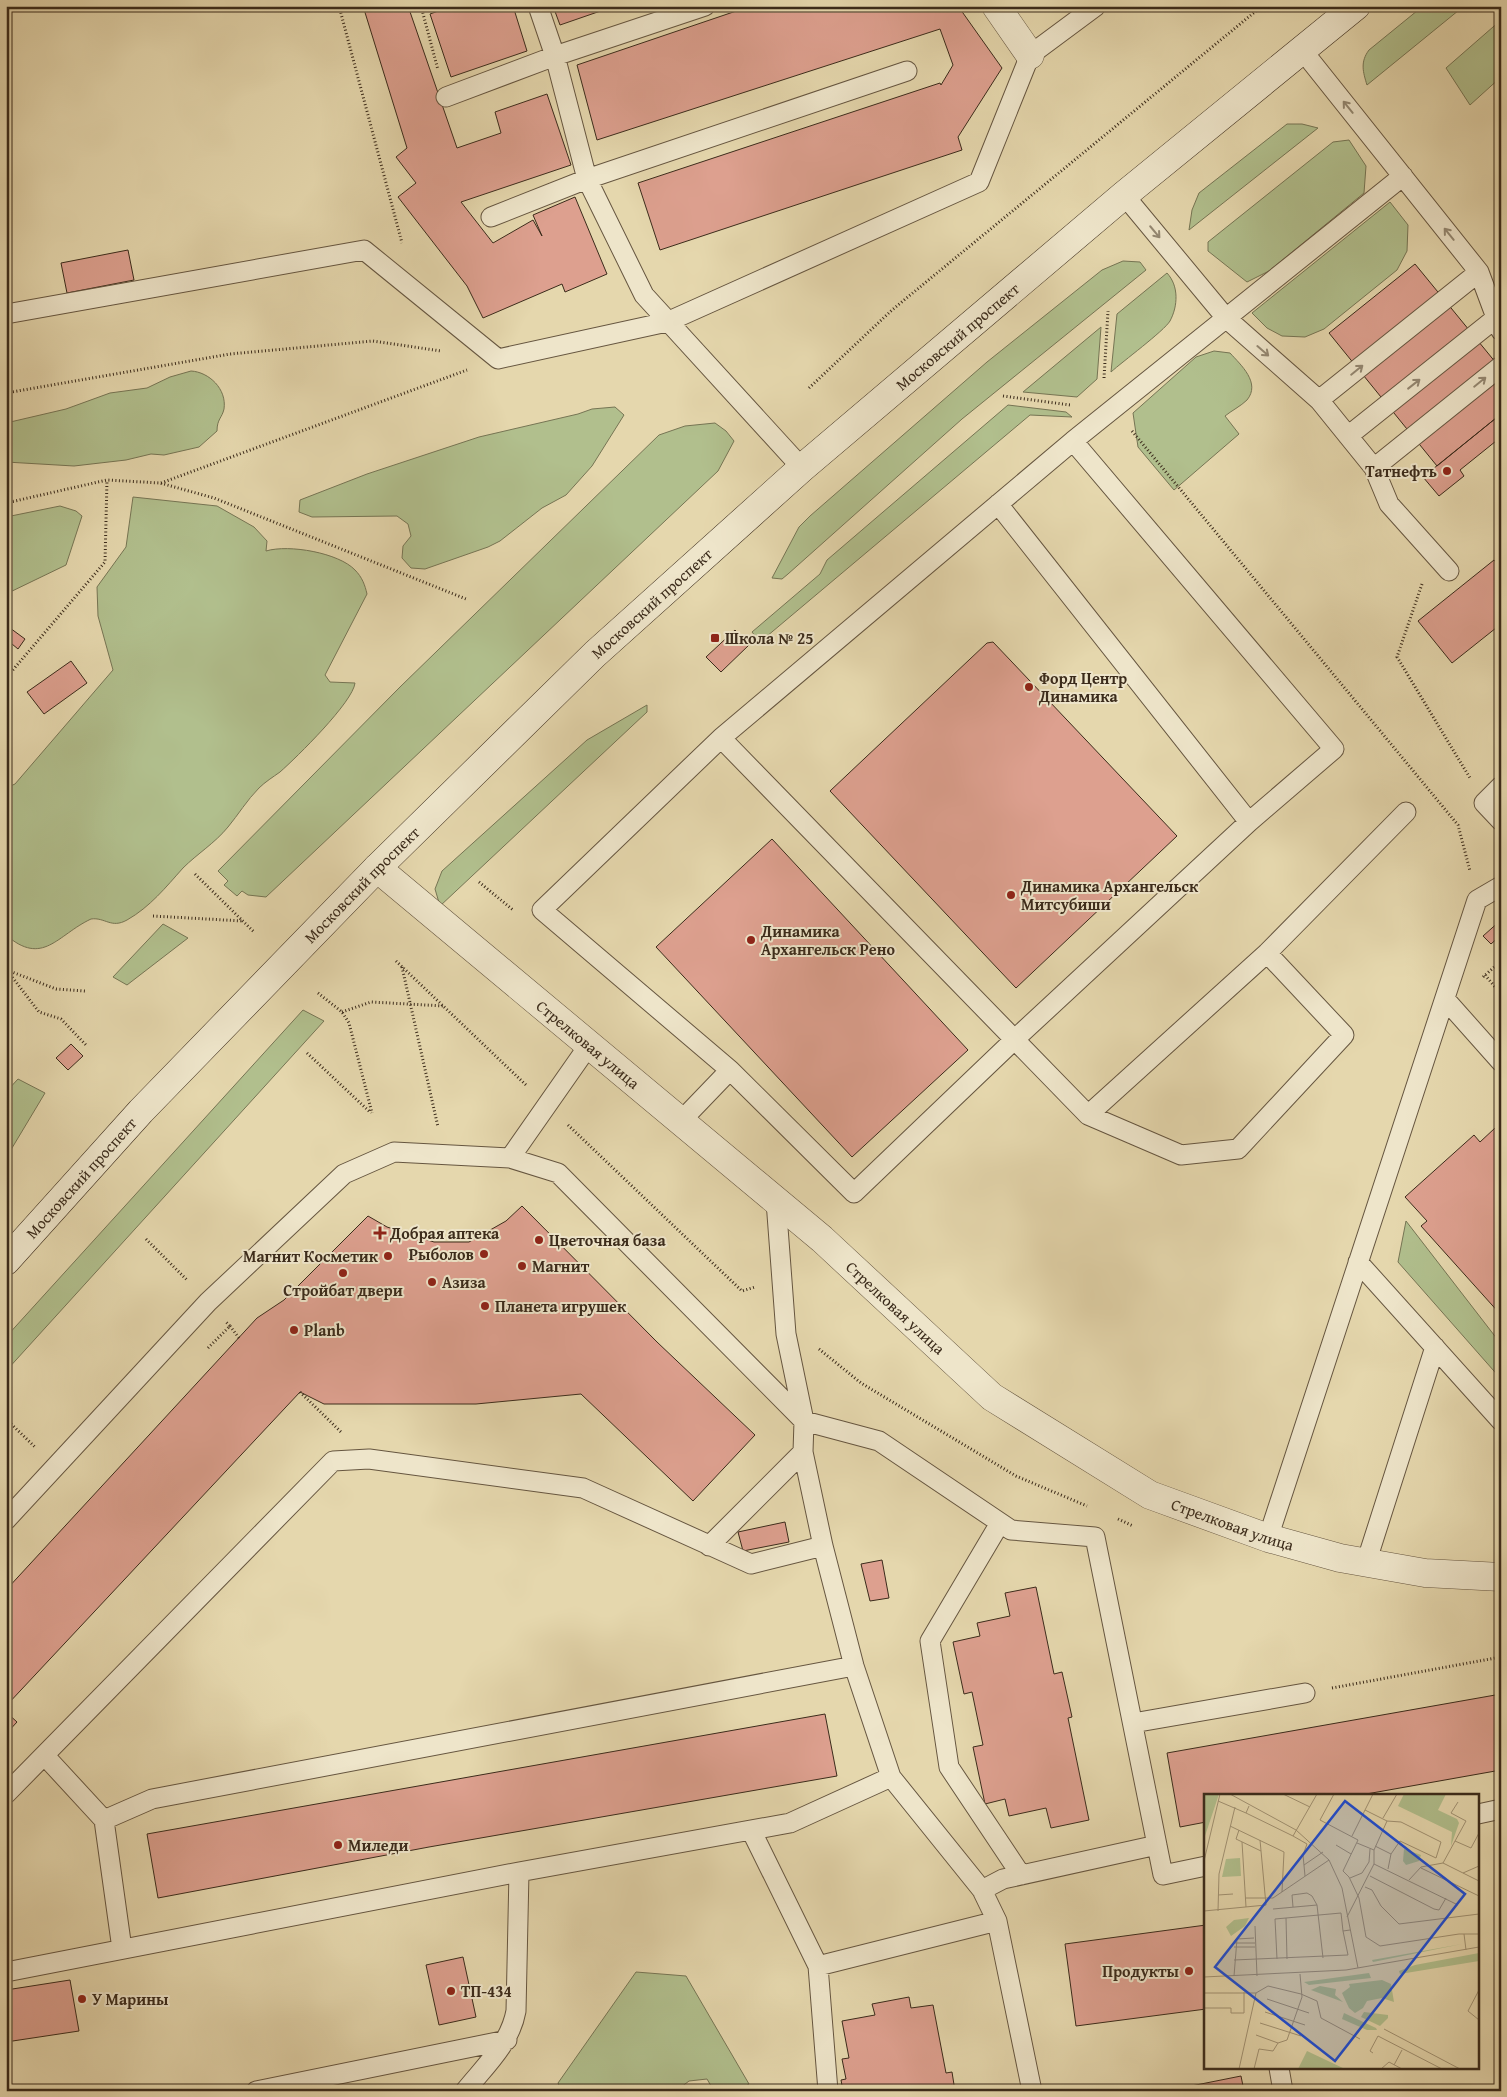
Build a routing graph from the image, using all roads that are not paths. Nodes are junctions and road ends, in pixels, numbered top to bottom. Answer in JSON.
{"nodes":[{"id":1,"x":538,"y":6,"type":"edge"},
{"id":2,"x":705,"y":6,"type":"edge"},
{"id":3,"x":996,"y":6,"type":"edge"},
{"id":4,"x":1096,"y":6,"type":"edge"},
{"id":5,"x":1356,"y":6,"type":"edge"},
{"id":6,"x":1302,"y":50,"type":"junction"},
{"id":7,"x":1030,"y":55,"type":"junction"},
{"id":8,"x":555,"y":56,"type":"junction"},
{"id":9,"x":907,"y":71,"type":"dead end"},
{"id":10,"x":446,"y":97,"type":"road end"},
{"id":11,"x":1403,"y":176,"type":"junction"},
{"id":12,"x":587,"y":179,"type":"junction"},
{"id":13,"x":1124,"y":195,"type":"junction"},
{"id":14,"x":491,"y":217,"type":"dead end"},
{"id":15,"x":1479,"y":272,"type":"junction"},
{"id":16,"x":6,"y":314,"type":"edge"},
{"id":17,"x":1226,"y":318,"type":"junction"},
{"id":18,"x":667,"y":322,"type":"junction"},
{"id":19,"x":1499,"y":324,"type":"edge"},
{"id":20,"x":1501,"y":366,"type":"edge"},
{"id":21,"x":1319,"y":400,"type":"junction"},
{"id":22,"x":1348,"y":436,"type":"junction"},
{"id":23,"x":1073,"y":441,"type":"junction"},
{"id":24,"x":802,"y":468,"type":"junction"},
{"id":25,"x":1374,"y":468,"type":"junction"},
{"id":26,"x":998,"y":504,"type":"junction"},
{"id":27,"x":1449,"y":571,"type":"dead end"},
{"id":28,"x":721,"y":738,"type":"junction"},
{"id":29,"x":1501,"y":786,"type":"edge"},
{"id":30,"x":1406,"y":812,"type":"dead end"},
{"id":31,"x":1501,"y":821,"type":"edge"},
{"id":32,"x":1249,"y":822,"type":"junction"},
{"id":33,"x":377,"y":868,"type":"junction"},
{"id":34,"x":1501,"y":886,"type":"edge"},
{"id":35,"x":1267,"y":953,"type":"junction"},
{"id":36,"x":1445,"y":999,"type":"junction"},
{"id":37,"x":1014,"y":1040,"type":"junction"},
{"id":38,"x":589,"y":1045,"type":"junction"},
{"id":39,"x":1501,"y":1062,"type":"edge"},
{"id":40,"x":730,"y":1070,"type":"junction"},
{"id":41,"x":1088,"y":1115,"type":"junction"},
{"id":42,"x":681,"y":1121,"type":"junction"},
{"id":43,"x":510,"y":1158,"type":"junction"},
{"id":44,"x":776,"y":1201,"type":"junction"},
{"id":45,"x":6,"y":1261,"type":"edge"},
{"id":46,"x":1358,"y":1262,"type":"junction"},
{"id":47,"x":1435,"y":1347,"type":"junction"},
{"id":48,"x":804,"y":1421,"type":"junction"},
{"id":49,"x":1501,"y":1421,"type":"edge"},
{"id":50,"x":803,"y":1452,"type":"junction"},
{"id":51,"x":6,"y":1520,"type":"edge"},
{"id":52,"x":1000,"y":1523,"type":"junction"},
{"id":53,"x":1268,"y":1538,"type":"junction"},
{"id":54,"x":710,"y":1546,"type":"junction"},
{"id":55,"x":823,"y":1546,"type":"junction"},
{"id":56,"x":1366,"y":1563,"type":"junction"},
{"id":57,"x":1501,"y":1576,"type":"edge"},
{"id":58,"x":854,"y":1666,"type":"junction"},
{"id":59,"x":1305,"y":1693,"type":"road end"},
{"id":60,"x":1133,"y":1723,"type":"junction"},
{"id":61,"x":44,"y":1756,"type":"junction"},
{"id":62,"x":892,"y":1777,"type":"junction"},
{"id":63,"x":6,"y":1794,"type":"edge"},
{"id":64,"x":1501,"y":1809,"type":"edge"},
{"id":65,"x":1480,"y":1814,"type":"edge"},
{"id":66,"x":104,"y":1820,"type":"junction"},
{"id":67,"x":751,"y":1830,"type":"junction"},
{"id":68,"x":1157,"y":1845,"type":"junction"},
{"id":69,"x":1204,"y":1866,"type":"edge"},
{"id":70,"x":518,"y":1872,"type":"junction"},
{"id":71,"x":1021,"y":1875,"type":"junction"},
{"id":72,"x":982,"y":1890,"type":"junction"},
{"id":73,"x":996,"y":1922,"type":"junction"},
{"id":74,"x":122,"y":1949,"type":"junction"},
{"id":75,"x":818,"y":1966,"type":"junction"},
{"id":76,"x":6,"y":1972,"type":"edge"},
{"id":77,"x":507,"y":2040,"type":"junction"},
{"id":78,"x":1279,"y":2070,"type":"edge"},
{"id":79,"x":256,"y":2091,"type":"edge"},
{"id":80,"x":465,"y":2091,"type":"edge"},
{"id":81,"x":828,"y":2091,"type":"edge"},
{"id":82,"x":1032,"y":2091,"type":"edge"},
{"id":83,"x":1283,"y":2091,"type":"edge"}],
"edges":[{"from":1,"to":8,"type":"lane"},
{"from":2,"to":8,"type":"lane"},
{"from":3,"to":7,"type":"main road"},
{"from":4,"to":7,"type":"lane"},
{"from":5,"to":6,"type":"main road","name":"Московский проспект"},
{"from":11,"to":6,"type":"lane","one_way":true},
{"from":6,"to":13,"type":"main road","name":"Московский проспект"},
{"from":7,"to":18,"type":"lane"},
{"from":8,"to":10,"type":"lane"},
{"from":8,"to":12,"type":"lane"},
{"from":9,"to":12,"type":"lane"},
{"from":15,"to":11,"type":"lane","one_way":true},
{"from":11,"to":17,"type":"lane"},
{"from":12,"to":14,"type":"lane"},
{"from":12,"to":18,"type":"lane"},
{"from":13,"to":17,"type":"lane","one_way":true},
{"from":13,"to":24,"type":"main road","name":"Московский проспект"},
{"from":15,"to":19,"type":"lane"},
{"from":21,"to":15,"type":"lane","one_way":true},
{"from":16,"to":18,"type":"lane"},
{"from":17,"to":21,"type":"lane","one_way":true},
{"from":17,"to":23,"type":"lane"},
{"from":18,"to":24,"type":"lane"},
{"from":22,"to":19,"type":"lane","one_way":true},
{"from":25,"to":20,"type":"lane","one_way":true},
{"from":21,"to":22,"type":"lane"},
{"from":22,"to":25,"type":"lane"},
{"from":23,"to":26,"type":"lane"},
{"from":23,"to":32,"type":"lane"},
{"from":24,"to":33,"type":"main road","name":"Московский проспект"},
{"from":25,"to":27,"type":"lane"},
{"from":26,"to":28,"type":"lane"},
{"from":26,"to":32,"type":"lane"},
{"from":28,"to":37,"type":"lane"},
{"from":28,"to":40,"type":"lane"},
{"from":29,"to":31,"type":"lane"},
{"from":30,"to":35,"type":"lane"},
{"from":32,"to":37,"type":"lane"},
{"from":33,"to":38,"type":"main road","name":"Стрелковая улица"},
{"from":33,"to":45,"type":"main road","name":"Московский проспект"},
{"from":34,"to":36,"type":"lane"},
{"from":35,"to":41,"type":"lane"},
{"from":35,"to":41,"type":"lane"},
{"from":36,"to":39,"type":"lane"},
{"from":36,"to":46,"type":"lane"},
{"from":37,"to":40,"type":"lane"},
{"from":37,"to":41,"type":"lane"},
{"from":38,"to":42,"type":"main road","name":"Стрелковая улица"},
{"from":38,"to":43,"type":"lane"},
{"from":40,"to":42,"type":"lane"},
{"from":42,"to":44,"type":"main road","name":"Стрелковая улица"},
{"from":43,"to":48,"type":"lane"},
{"from":43,"to":51,"type":"lane"},
{"from":44,"to":48,"type":"lane"},
{"from":44,"to":53,"type":"main road","name":"Стрелковая улица"},
{"from":46,"to":47,"type":"lane"},
{"from":46,"to":53,"type":"lane"},
{"from":47,"to":49,"type":"lane"},
{"from":47,"to":56,"type":"lane"},
{"from":48,"to":50,"type":"lane"},
{"from":48,"to":52,"type":"lane"},
{"from":50,"to":54,"type":"lane"},
{"from":50,"to":55,"type":"lane"},
{"from":52,"to":60,"type":"lane"},
{"from":52,"to":71,"type":"lane"},
{"from":53,"to":56,"type":"main road","name":"Стрелковая улица"},
{"from":54,"to":55,"type":"lane"},
{"from":54,"to":61,"type":"lane"},
{"from":55,"to":58,"type":"lane"},
{"from":56,"to":57,"type":"main road","name":"Стрелковая улица"},
{"from":58,"to":62,"type":"lane"},
{"from":58,"to":66,"type":"lane"},
{"from":59,"to":60,"type":"lane"},
{"from":60,"to":68,"type":"lane"},
{"from":61,"to":63,"type":"lane"},
{"from":61,"to":66,"type":"lane"},
{"from":62,"to":67,"type":"lane"},
{"from":62,"to":72,"type":"lane"},
{"from":64,"to":65,"type":"lane"},
{"from":66,"to":74,"type":"lane"},
{"from":67,"to":70,"type":"lane"},
{"from":67,"to":75,"type":"lane"},
{"from":68,"to":69,"type":"lane"},
{"from":68,"to":71,"type":"lane"},
{"from":70,"to":74,"type":"lane"},
{"from":70,"to":77,"type":"lane"},
{"from":71,"to":72,"type":"lane"},
{"from":72,"to":73,"type":"lane"},
{"from":73,"to":75,"type":"lane"},
{"from":73,"to":82,"type":"lane"},
{"from":74,"to":76,"type":"lane"},
{"from":75,"to":81,"type":"lane"},
{"from":77,"to":79,"type":"lane"},
{"from":77,"to":80,"type":"lane"},
{"from":78,"to":83,"type":"lane"}]}
